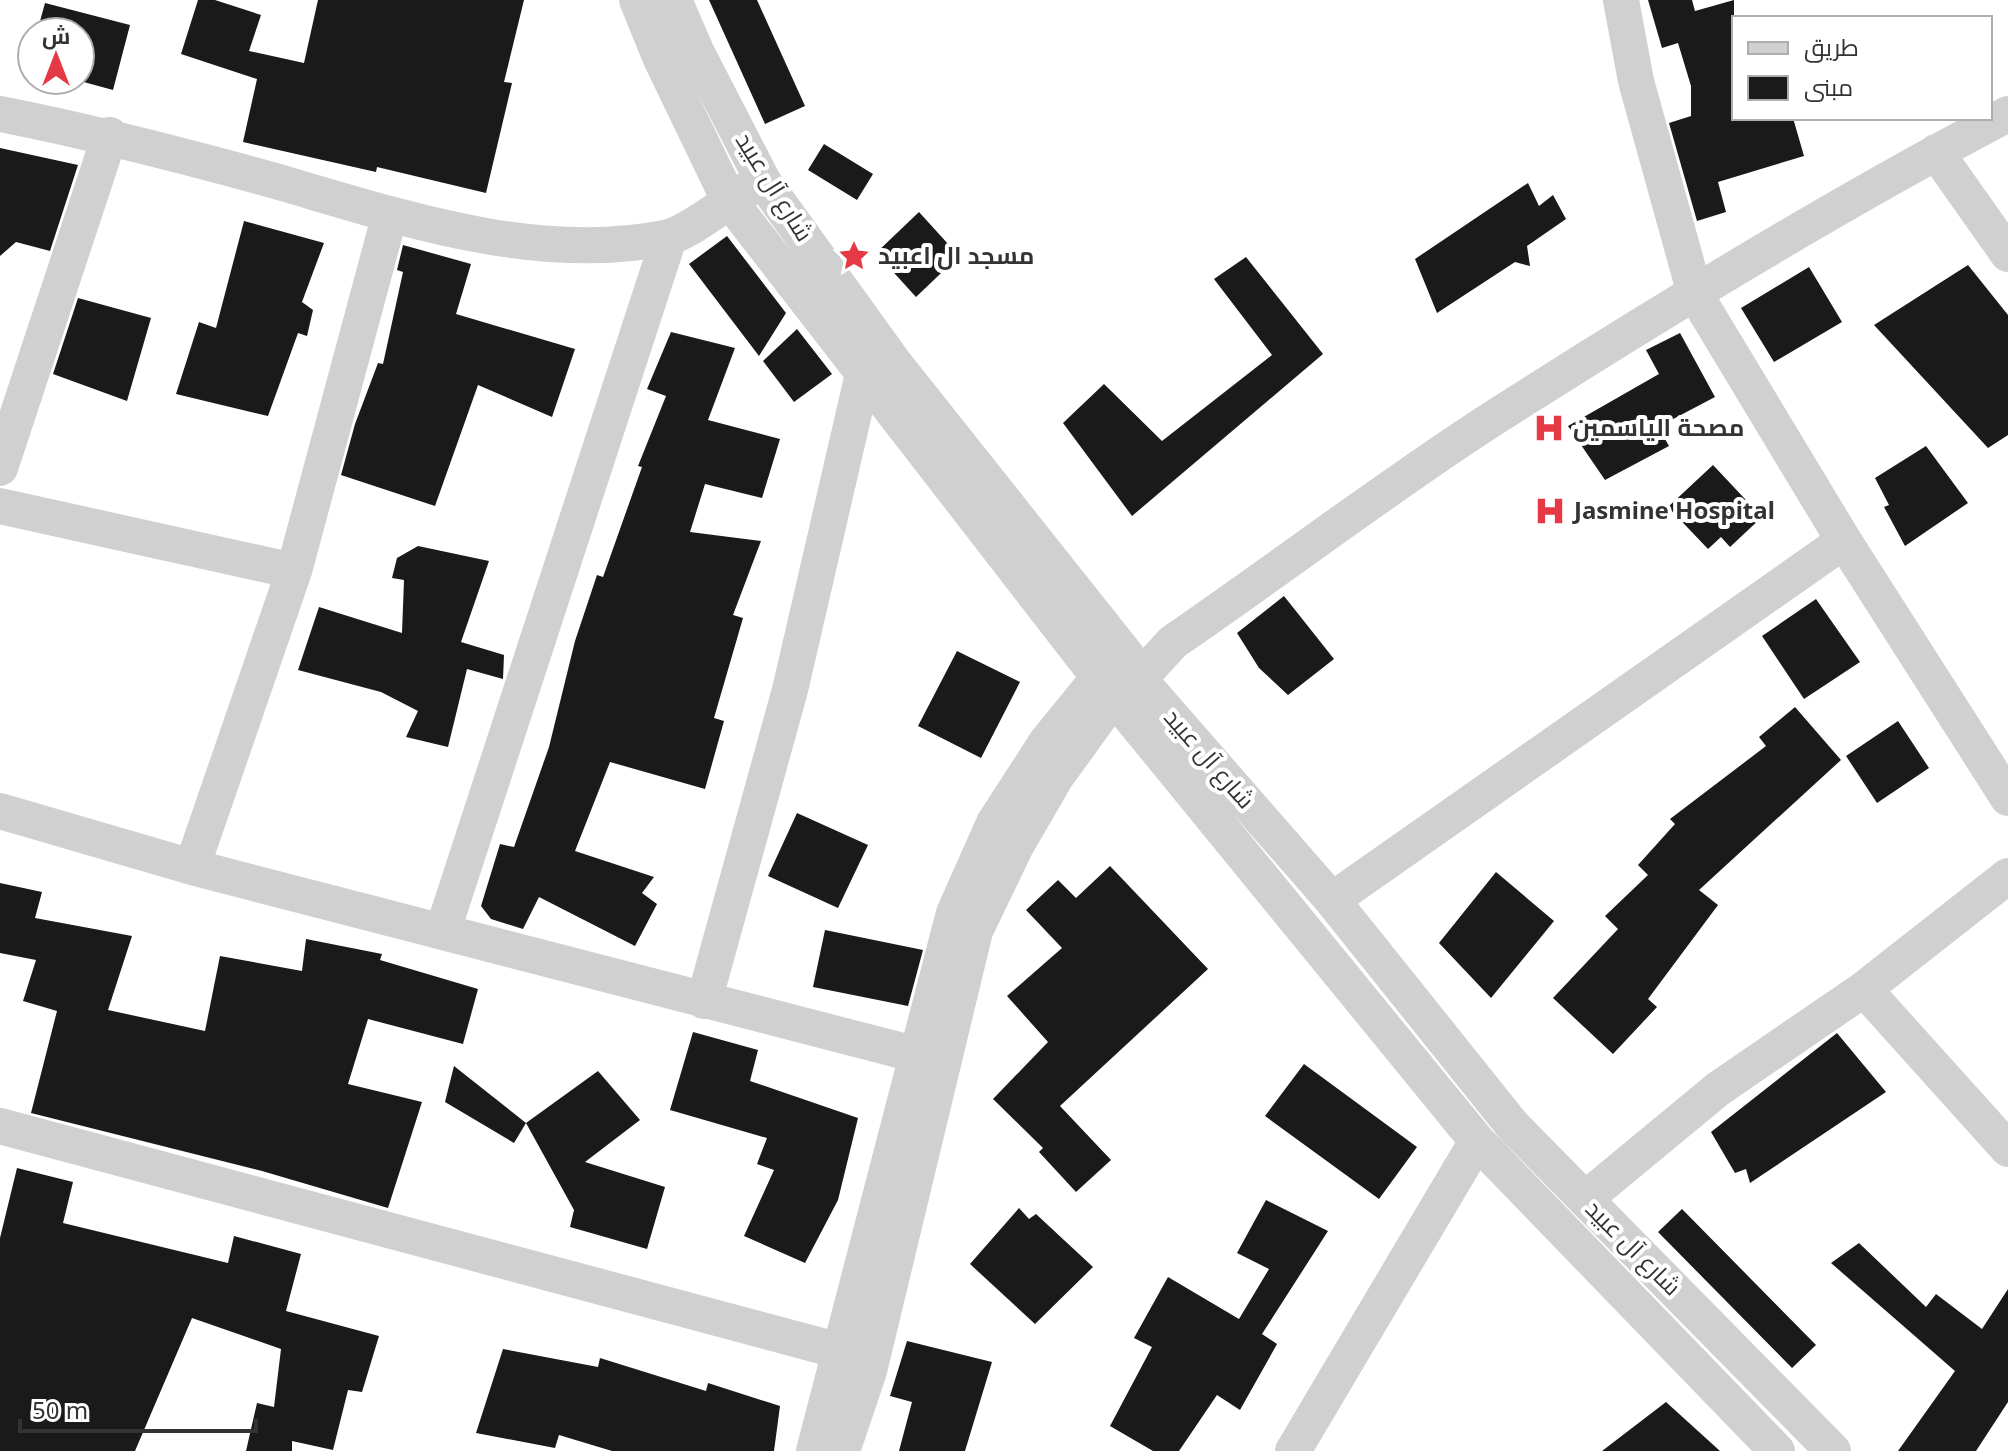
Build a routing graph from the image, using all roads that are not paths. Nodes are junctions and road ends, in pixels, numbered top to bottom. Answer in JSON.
{"nodes":[{"id":1,"x":637,"y":0,"type":"edge"},
{"id":2,"x":674,"y":0,"type":"edge"},
{"id":3,"x":1621,"y":0,"type":"edge"},
{"id":4,"x":0,"y":114,"type":"edge"},
{"id":5,"x":2008,"y":114,"type":"edge"},
{"id":6,"x":110,"y":135,"type":"junction"},
{"id":7,"x":1936,"y":152,"type":"junction"},
{"id":8,"x":763,"y":181,"type":"junction"},
{"id":9,"x":729,"y":200,"type":"junction"},
{"id":10,"x":390,"y":214,"type":"junction"},
{"id":11,"x":669,"y":238,"type":"junction"},
{"id":12,"x":2008,"y":254,"type":"edge"},
{"id":13,"x":1695,"y":294,"type":"junction"},
{"id":14,"x":863,"y":374,"type":"junction"},
{"id":15,"x":0,"y":468,"type":"edge"},
{"id":16,"x":0,"y":506,"type":"edge"},
{"id":17,"x":1844,"y":541,"type":"junction"},
{"id":18,"x":294,"y":571,"type":"junction"},
{"id":19,"x":1120,"y":677,"type":"junction"},
{"id":20,"x":2008,"y":798,"type":"edge"},
{"id":21,"x":0,"y":811,"type":"edge"},
{"id":22,"x":192,"y":867,"type":"junction"},
{"id":23,"x":2008,"y":876,"type":"edge"},
{"id":24,"x":1332,"y":900,"type":"junction"},
{"id":25,"x":443,"y":930,"type":"junction"},
{"id":26,"x":1864,"y":989,"type":"junction"},
{"id":27,"x":704,"y":1001,"type":"junction"},
{"id":28,"x":918,"y":1055,"type":"junction"},
{"id":29,"x":0,"y":1126,"type":"edge"},
{"id":30,"x":1477,"y":1141,"type":"junction"},
{"id":31,"x":2008,"y":1149,"type":"edge"},
{"id":32,"x":1585,"y":1199,"type":"junction"},
{"id":33,"x":840,"y":1351,"type":"junction"},
{"id":34,"x":814,"y":1451,"type":"edge"},
{"id":35,"x":842,"y":1451,"type":"edge"},
{"id":36,"x":1293,"y":1451,"type":"edge"},
{"id":37,"x":1777,"y":1451,"type":"edge"},
{"id":38,"x":1833,"y":1451,"type":"edge"}],
"edges":[{"from":1,"to":9,"type":"street","name":"شارع آل عبيد"},
{"from":2,"to":8,"type":"street","name":"شارع آل عبيد"},
{"from":3,"to":13,"type":"street"},
{"from":4,"to":6,"type":"street"},
{"from":5,"to":7,"type":"street"},
{"from":6,"to":10,"type":"street"},
{"from":6,"to":15,"type":"street"},
{"from":7,"to":12,"type":"street"},
{"from":7,"to":13,"type":"street"},
{"from":8,"to":9,"type":"street"},
{"from":8,"to":19,"type":"street","name":"شارع آل عبيد"},
{"from":9,"to":11,"type":"street"},
{"from":9,"to":14,"type":"street","name":"شارع آل عبيد"},
{"from":10,"to":11,"type":"street"},
{"from":10,"to":18,"type":"street"},
{"from":11,"to":25,"type":"street"},
{"from":13,"to":17,"type":"street"},
{"from":13,"to":19,"type":"street"},
{"from":14,"to":19,"type":"street","name":"شارع آل عبيد"},
{"from":14,"to":27,"type":"street"},
{"from":16,"to":18,"type":"street"},
{"from":17,"to":20,"type":"street"},
{"from":17,"to":24,"type":"street"},
{"from":18,"to":22,"type":"street"},
{"from":19,"to":24,"type":"street","name":"شارع آل عبيد"},
{"from":19,"to":28,"type":"street"},
{"from":19,"to":30,"type":"street","name":"شارع آل عبيد"},
{"from":19,"to":35,"type":"street"},
{"from":21,"to":22,"type":"street"},
{"from":22,"to":25,"type":"street"},
{"from":23,"to":26,"type":"street"},
{"from":24,"to":32,"type":"street","name":"شارع آل عبيد"},
{"from":25,"to":27,"type":"street"},
{"from":26,"to":31,"type":"street"},
{"from":26,"to":32,"type":"street"},
{"from":27,"to":28,"type":"street"},
{"from":28,"to":33,"type":"street"},
{"from":29,"to":33,"type":"street"},
{"from":30,"to":36,"type":"street"},
{"from":30,"to":37,"type":"street","name":"شارع آل عبيد"},
{"from":32,"to":38,"type":"street","name":"شارع آل عبيد"},
{"from":33,"to":34,"type":"street"}]}
